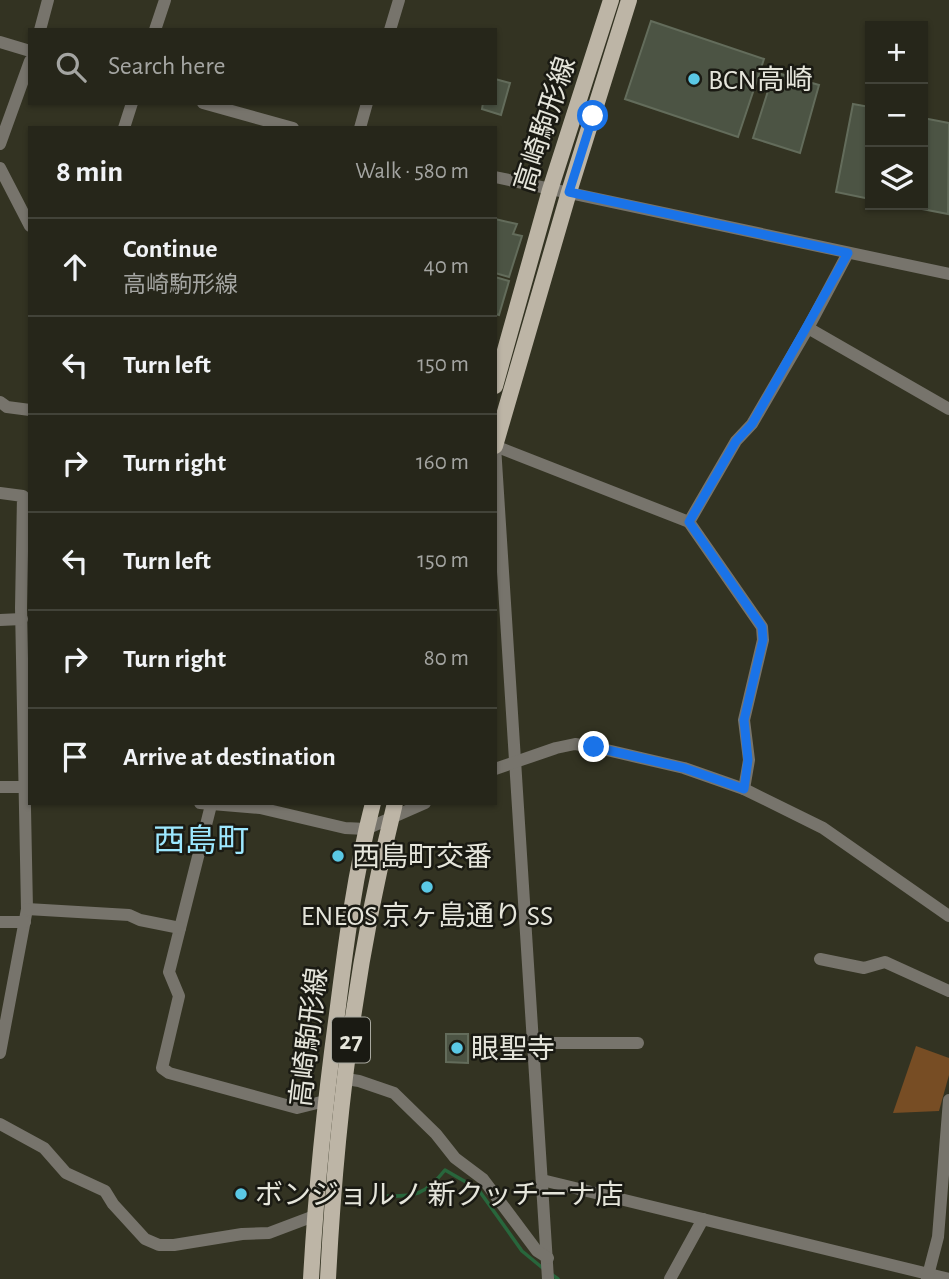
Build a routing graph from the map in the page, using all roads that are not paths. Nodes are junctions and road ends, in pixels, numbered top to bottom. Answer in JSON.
{"nodes":[{"id":1,"x":48,"y":0,"type":"edge"},
{"id":2,"x":165,"y":0,"type":"edge"},
{"id":3,"x":399,"y":0,"type":"edge"},
{"id":4,"x":611,"y":0,"type":"edge"},
{"id":5,"x":629,"y":0,"type":"edge"},
{"id":6,"x":41,"y":28,"type":"edge"},
{"id":7,"x":156,"y":28,"type":"edge"},
{"id":8,"x":391,"y":28,"type":"edge"},
{"id":9,"x":0,"y":42,"type":"edge"},
{"id":10,"x":28,"y":50,"type":"edge"},
{"id":11,"x":28,"y":67,"type":"edge"},
{"id":12,"x":131,"y":105,"type":"edge"},
{"id":13,"x":210,"y":105,"type":"edge"},
{"id":14,"x":366,"y":105,"type":"edge"},
{"id":15,"x":125,"y":126,"type":"edge"},
{"id":16,"x":286,"y":126,"type":"edge"},
{"id":17,"x":361,"y":126,"type":"edge"},
{"id":18,"x":0,"y":144,"type":"edge"},
{"id":19,"x":0,"y":169,"type":"edge"},
{"id":20,"x":497,"y":177,"type":"edge"},
{"id":21,"x":550,"y":190,"type":"junction"},
{"id":22,"x":569,"y":192,"type":"junction"},
{"id":23,"x":28,"y":222,"type":"edge"},
{"id":24,"x":848,"y":253,"type":"junction"},
{"id":25,"x":949,"y":274,"type":"edge"},
{"id":26,"x":808,"y":328,"type":"junction"},
{"id":27,"x":497,"y":379,"type":"edge"},
{"id":28,"x":0,"y":402,"type":"edge"},
{"id":29,"x":949,"y":409,"type":"edge"},
{"id":30,"x":28,"y":410,"type":"edge"},
{"id":31,"x":497,"y":439,"type":"edge"},
{"id":32,"x":497,"y":447,"type":"edge"},
{"id":33,"x":497,"y":476,"type":"edge"},
{"id":34,"x":0,"y":493,"type":"edge"},
{"id":35,"x":689,"y":522,"type":"junction"},
{"id":36,"x":24,"y":612,"type":"edge"},
{"id":37,"x":0,"y":620,"type":"edge"},
{"id":38,"x":516,"y":760,"type":"junction"},
{"id":39,"x":497,"y":768,"type":"edge"},
{"id":40,"x":0,"y":787,"type":"edge"},
{"id":41,"x":27,"y":787,"type":"edge"},
{"id":42,"x":744,"y":789,"type":"junction"},
{"id":43,"x":205,"y":805,"type":"edge"},
{"id":44,"x":219,"y":805,"type":"edge"},
{"id":45,"x":372,"y":805,"type":"edge"},
{"id":46,"x":417,"y":805,"type":"edge"},
{"id":47,"x":393,"y":811,"type":"edge"},
{"id":48,"x":366,"y":829,"type":"junction"},
{"id":49,"x":26,"y":915,"type":"junction"},
{"id":50,"x":949,"y":916,"type":"edge"},
{"id":51,"x":0,"y":922,"type":"edge"},
{"id":52,"x":180,"y":928,"type":"junction"},
{"id":53,"x":820,"y":959,"type":"dead end"},
{"id":54,"x":949,"y":991,"type":"edge"},
{"id":55,"x":532,"y":1043,"type":"junction"},
{"id":56,"x":638,"y":1043,"type":"dead end"},
{"id":57,"x":0,"y":1053,"type":"edge"},
{"id":58,"x":346,"y":1079,"type":"junction"},
{"id":59,"x":949,"y":1100,"type":"edge"},
{"id":60,"x":325,"y":1101,"type":"junction"},
{"id":61,"x":0,"y":1124,"type":"edge"},
{"id":62,"x":947,"y":1142,"type":"edge"},
{"id":63,"x":542,"y":1180,"type":"junction"},
{"id":64,"x":314,"y":1216,"type":"junction"},
{"id":65,"x":704,"y":1219,"type":"junction"},
{"id":66,"x":548,"y":1258,"type":"junction"},
{"id":67,"x":929,"y":1277,"type":"edge"},
{"id":68,"x":311,"y":1279,"type":"edge"},
{"id":69,"x":328,"y":1279,"type":"edge"},
{"id":70,"x":548,"y":1279,"type":"edge"},
{"id":71,"x":670,"y":1279,"type":"edge"},
{"id":72,"x":949,"y":1279,"type":"edge"}],
"edges":[{"from":1,"to":6,"type":"street"},
{"from":2,"to":7,"type":"street"},
{"from":3,"to":8,"type":"street"},
{"from":4,"to":21,"type":"main road","name":"高崎駒形線"},
{"from":5,"to":22,"type":"main road","name":"高崎駒形線"},
{"from":9,"to":10,"type":"street"},
{"from":11,"to":18,"type":"street"},
{"from":12,"to":15,"type":"street"},
{"from":13,"to":16,"type":"street"},
{"from":14,"to":17,"type":"street"},
{"from":19,"to":23,"type":"street"},
{"from":20,"to":21,"type":"street"},
{"from":21,"to":22,"type":"street"},
{"from":21,"to":27,"type":"main road","name":"高崎駒形線"},
{"from":22,"to":24,"type":"street"},
{"from":22,"to":31,"type":"main road","name":"高崎駒形線"},
{"from":24,"to":25,"type":"street"},
{"from":24,"to":26,"type":"street"},
{"from":26,"to":29,"type":"street"},
{"from":26,"to":35,"type":"street"},
{"from":28,"to":30,"type":"street"},
{"from":32,"to":35,"type":"street"},
{"from":33,"to":38,"type":"street"},
{"from":34,"to":36,"type":"street"},
{"from":35,"to":42,"type":"street"},
{"from":36,"to":37,"type":"street"},
{"from":36,"to":41,"type":"street"},
{"from":38,"to":39,"type":"street"},
{"from":38,"to":42,"type":"street"},
{"from":38,"to":55,"type":"street"},
{"from":40,"to":41,"type":"street"},
{"from":41,"to":49,"type":"street"},
{"from":42,"to":50,"type":"street"},
{"from":43,"to":52,"type":"street"},
{"from":44,"to":48,"type":"street"},
{"from":45,"to":48,"type":"main road","name":"高崎駒形線","number":"27"},
{"from":46,"to":47,"type":"street"},
{"from":47,"to":48,"type":"street"},
{"from":47,"to":58,"type":"main road","name":"高崎駒形線","number":"27"},
{"from":48,"to":60,"type":"main road","name":"高崎駒形線","number":"27"},
{"from":49,"to":51,"type":"street"},
{"from":49,"to":52,"type":"street"},
{"from":49,"to":57,"type":"street"},
{"from":52,"to":60,"type":"street"},
{"from":53,"to":54,"type":"street"},
{"from":55,"to":56,"type":"street"},
{"from":55,"to":63,"type":"street"},
{"from":58,"to":66,"type":"street"},
{"from":58,"to":69,"type":"main road","name":"高崎駒形線","number":"27"},
{"from":59,"to":62,"type":"street"},
{"from":60,"to":64,"type":"main road","name":"高崎駒形線","number":"27"},
{"from":61,"to":64,"type":"street"},
{"from":62,"to":67,"type":"street"},
{"from":63,"to":65,"type":"street"},
{"from":63,"to":66,"type":"street"},
{"from":64,"to":68,"type":"main road","name":"高崎駒形線","number":"27"},
{"from":65,"to":67,"type":"street"},
{"from":65,"to":71,"type":"street"},
{"from":66,"to":70,"type":"street"},
{"from":67,"to":72,"type":"street"}]}
